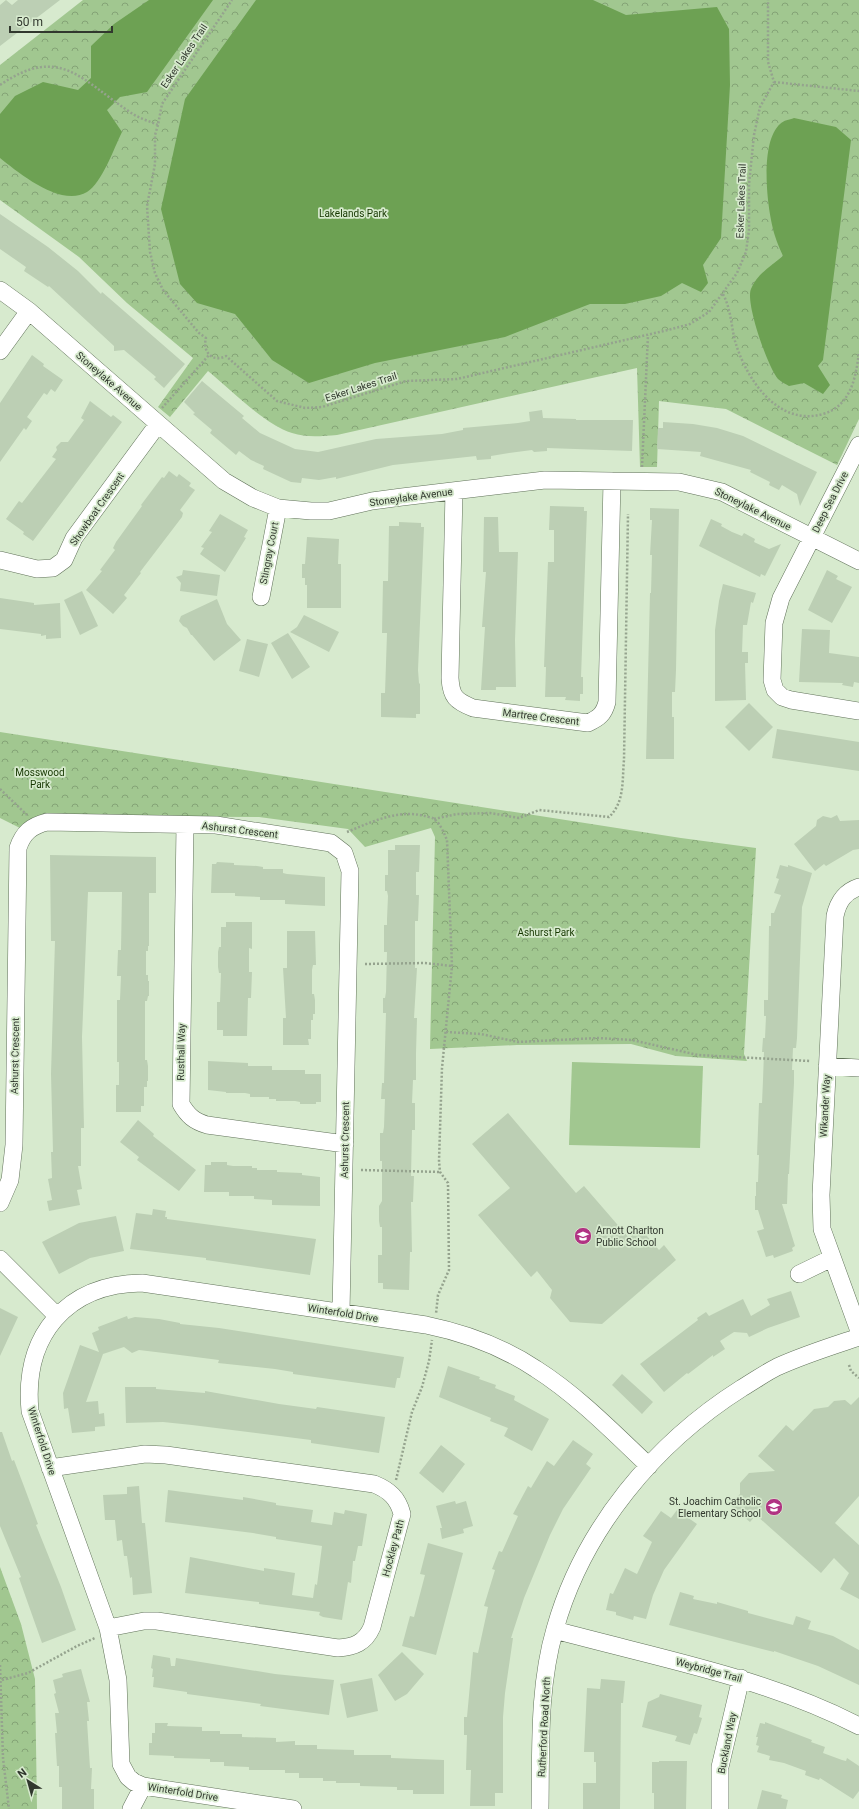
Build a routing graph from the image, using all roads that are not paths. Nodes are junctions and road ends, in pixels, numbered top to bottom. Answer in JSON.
{"nodes":[{"id":1,"x":0,"y":290,"type":"edge"},
{"id":2,"x":30,"y":311,"type":"junction"},
{"id":3,"x":0,"y":351,"type":"edge"},
{"id":4,"x":160,"y":416,"type":"junction"},
{"id":5,"x":859,"y":445,"type":"edge"},
{"id":6,"x":612,"y":481,"type":"junction"},
{"id":7,"x":454,"y":491,"type":"junction"},
{"id":8,"x":278,"y":508,"type":"junction"},
{"id":9,"x":812,"y":538,"type":"junction"},
{"id":10,"x":0,"y":560,"type":"edge"},
{"id":11,"x":859,"y":561,"type":"edge"},
{"id":12,"x":261,"y":598,"type":"dead end"},
{"id":13,"x":859,"y":711,"type":"edge"},
{"id":14,"x":185,"y":825,"type":"junction"},
{"id":15,"x":859,"y":887,"type":"edge"},
{"id":16,"x":827,"y":1066,"type":"junction"},
{"id":17,"x":859,"y":1068,"type":"edge"},
{"id":18,"x":345,"y":1144,"type":"junction"},
{"id":19,"x":0,"y":1203,"type":"edge"},
{"id":20,"x":832,"y":1258,"type":"junction"},
{"id":21,"x":0,"y":1259,"type":"edge"},
{"id":22,"x":799,"y":1274,"type":"dead end"},
{"id":23,"x":342,"y":1312,"type":"junction"},
{"id":24,"x":57,"y":1316,"type":"junction"},
{"id":25,"x":859,"y":1331,"type":"edge"},
{"id":26,"x":859,"y":1337,"type":"edge"},
{"id":27,"x":649,"y":1466,"type":"junction"},
{"id":28,"x":50,"y":1468,"type":"junction"},
{"id":29,"x":555,"y":1630,"type":"junction"},
{"id":30,"x":104,"y":1632,"type":"junction"},
{"id":31,"x":742,"y":1678,"type":"junction"},
{"id":32,"x":859,"y":1726,"type":"edge"},
{"id":33,"x":143,"y":1786,"type":"junction"},
{"id":34,"x":131,"y":1809,"type":"edge"},
{"id":35,"x":293,"y":1809,"type":"edge"},
{"id":36,"x":540,"y":1809,"type":"edge"},
{"id":37,"x":720,"y":1809,"type":"edge"}],
"edges":[{"from":1,"to":2,"type":"street","name":"Stoneylake Avenue"},
{"from":2,"to":3,"type":"street"},
{"from":2,"to":4,"type":"street","name":"Stoneylake Avenue"},
{"from":4,"to":8,"type":"street","name":"Stoneylake Avenue"},
{"from":4,"to":10,"type":"street","name":"Showboat Crescent"},
{"from":5,"to":9,"type":"street","name":"Deep Sea Drive"},
{"from":6,"to":7,"type":"street","name":"Stoneylake Avenue"},
{"from":6,"to":7,"type":"street","name":"Martree Crescent"},
{"from":6,"to":9,"type":"street","name":"Stoneylake Avenue"},
{"from":7,"to":8,"type":"street","name":"Stoneylake Avenue"},
{"from":8,"to":12,"type":"street","name":"Stingray Court"},
{"from":9,"to":11,"type":"street","name":"Stoneylake Avenue"},
{"from":9,"to":13,"type":"street","name":"Deep Sea Drive"},
{"from":14,"to":18,"type":"street","name":"Rusthall Way"},
{"from":14,"to":18,"type":"street","name":"Ashurst Crescent"},
{"from":14,"to":19,"type":"street","name":"Ashurst Crescent"},
{"from":15,"to":16,"type":"street","name":"Wikander Way"},
{"from":16,"to":17,"type":"street"},
{"from":16,"to":20,"type":"street","name":"Wikander Way"},
{"from":18,"to":23,"type":"street","name":"Ashurst Crescent"},
{"from":20,"to":22,"type":"street"},
{"from":20,"to":25,"type":"street","name":"Wikander Way"},
{"from":21,"to":24,"type":"street"},
{"from":23,"to":24,"type":"street","name":"Winterfold Drive"},
{"from":23,"to":27,"type":"street","name":"Winterfold Drive"},
{"from":24,"to":28,"type":"street","name":"Winterfold Drive"},
{"from":26,"to":27,"type":"street","name":"Rutherford Road North"},
{"from":27,"to":29,"type":"street","name":"Rutherford Road North"},
{"from":28,"to":30,"type":"street","name":"Winterfold Drive"},
{"from":28,"to":30,"type":"street","name":"Hockley Path"},
{"from":29,"to":31,"type":"street","name":"Weybridge Trail"},
{"from":29,"to":36,"type":"street","name":"Rutherford Road North"},
{"from":30,"to":33,"type":"street","name":"Winterfold Drive"},
{"from":31,"to":32,"type":"street","name":"Weybridge Trail"},
{"from":31,"to":37,"type":"street","name":"Buckland Way"},
{"from":33,"to":34,"type":"street"},
{"from":33,"to":35,"type":"street","name":"Winterfold Drive"}]}
